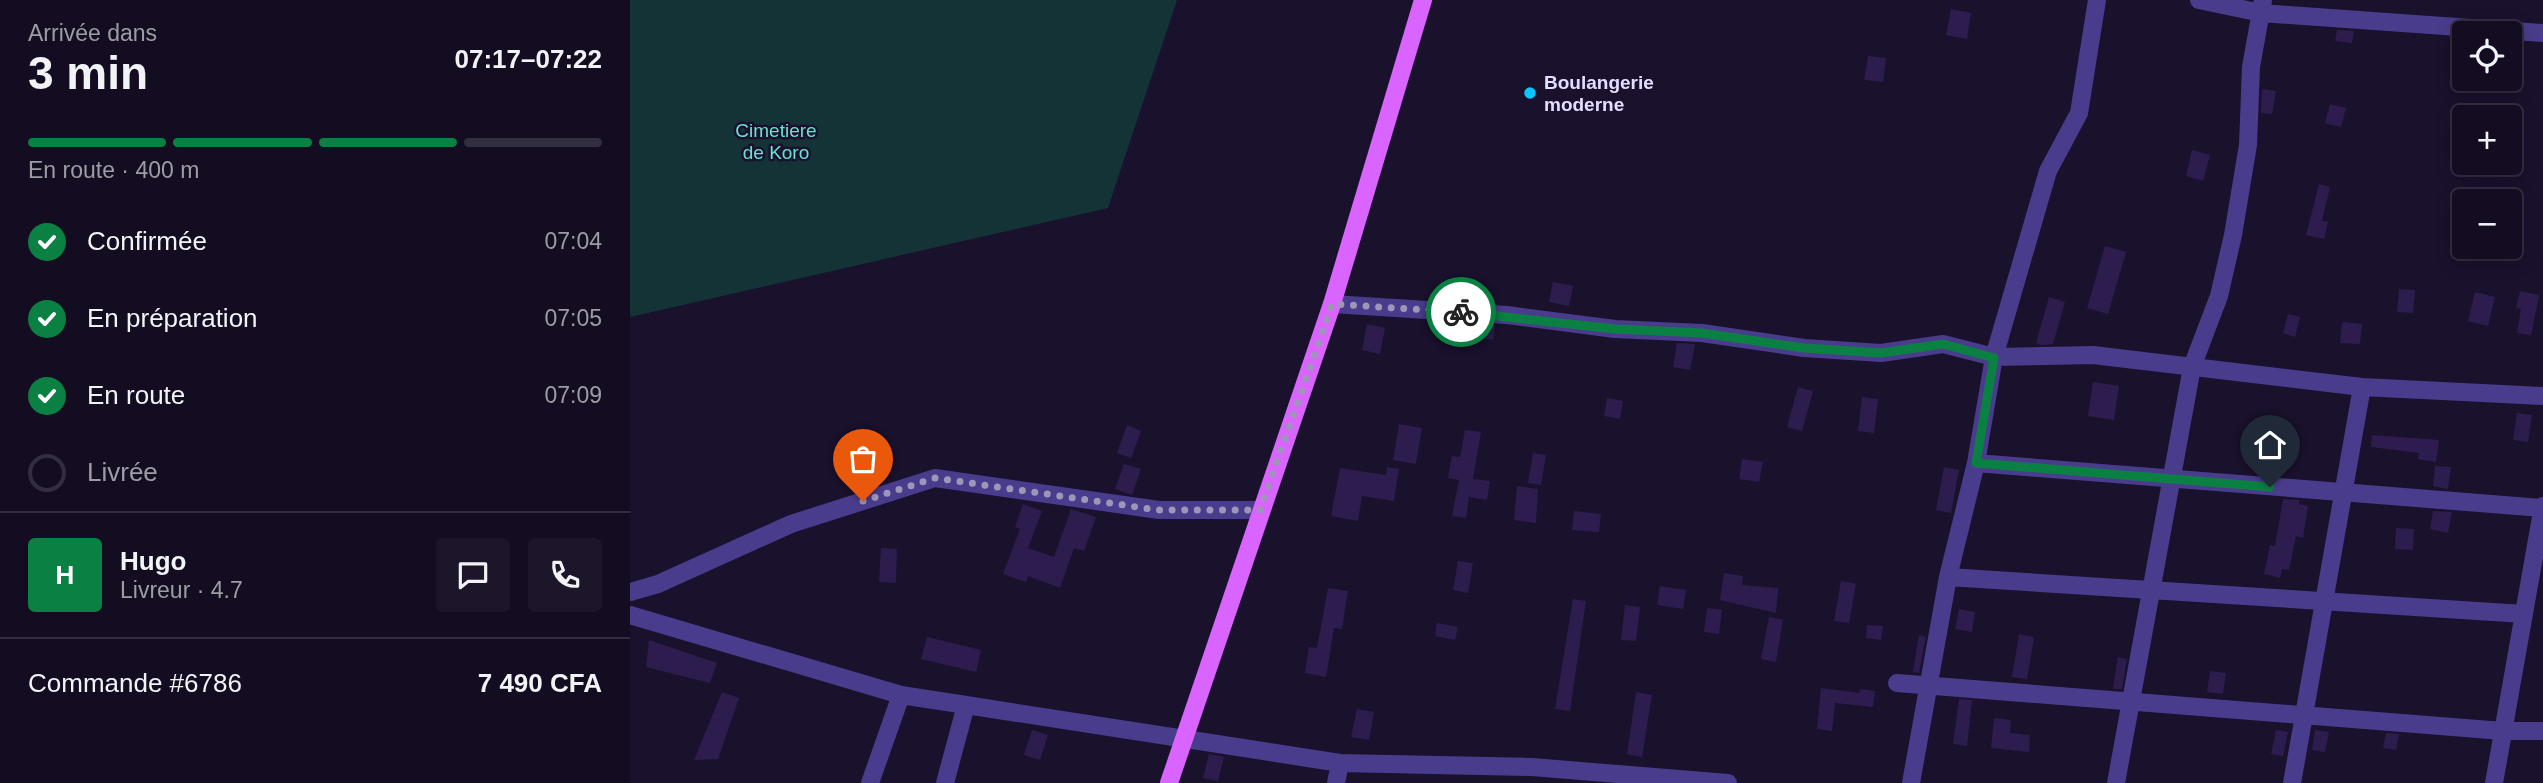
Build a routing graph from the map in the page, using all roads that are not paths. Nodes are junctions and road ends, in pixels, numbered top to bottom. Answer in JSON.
{"nodes":[{"id":1,"x":1423,"y":0,"type":"edge"},
{"id":2,"x":2097,"y":0,"type":"edge"},
{"id":3,"x":2199,"y":0,"type":"edge"},
{"id":4,"x":2262,"y":6,"type":"edge"},
{"id":5,"x":2543,"y":33,"type":"edge"},
{"id":6,"x":1332,"y":304,"type":"junction"},
{"id":7,"x":1994,"y":358,"type":"junction"},
{"id":8,"x":2192,"y":366,"type":"junction"},
{"id":9,"x":2362,"y":387,"type":"junction"},
{"id":10,"x":2543,"y":396,"type":"edge"},
{"id":11,"x":1976,"y":463,"type":"junction"},
{"id":12,"x":2172,"y":479,"type":"junction"},
{"id":13,"x":2343,"y":493,"type":"junction"},
{"id":14,"x":2543,"y":507,"type":"edge"},
{"id":15,"x":1260,"y":510,"type":"junction"},
{"id":16,"x":1948,"y":577,"type":"junction"},
{"id":17,"x":2152,"y":590,"type":"junction"},
{"id":18,"x":630,"y":592,"type":"edge"},
{"id":19,"x":2324,"y":601,"type":"junction"},
{"id":20,"x":2524,"y":614,"type":"junction"},
{"id":21,"x":630,"y":615,"type":"edge"},
{"id":22,"x":1897,"y":683,"type":"dead end"},
{"id":23,"x":1928,"y":686,"type":"junction"},
{"id":24,"x":901,"y":695,"type":"junction"},
{"id":25,"x":2131,"y":702,"type":"junction"},
{"id":26,"x":966,"y":705,"type":"junction"},
{"id":27,"x":2304,"y":716,"type":"junction"},
{"id":28,"x":2503,"y":731,"type":"junction"},
{"id":29,"x":2543,"y":731,"type":"edge"},
{"id":30,"x":1186,"y":739,"type":"junction"},
{"id":31,"x":1340,"y":763,"type":"junction"},
{"id":32,"x":870,"y":783,"type":"edge"},
{"id":33,"x":944,"y":783,"type":"edge"},
{"id":34,"x":1169,"y":783,"type":"edge"},
{"id":35,"x":1336,"y":783,"type":"edge"},
{"id":36,"x":1728,"y":783,"type":"edge"},
{"id":37,"x":1911,"y":783,"type":"edge"},
{"id":38,"x":2116,"y":783,"type":"edge"},
{"id":39,"x":2292,"y":783,"type":"edge"},
{"id":40,"x":2494,"y":783,"type":"edge"}],
"edges":[{"from":1,"to":6,"type":"main road"},
{"from":2,"to":7,"type":"street"},
{"from":3,"to":4,"type":"street"},
{"from":4,"to":5,"type":"street"},
{"from":4,"to":8,"type":"street"},
{"from":6,"to":7,"type":"street"},
{"from":6,"to":15,"type":"main road"},
{"from":7,"to":8,"type":"street"},
{"from":7,"to":11,"type":"street"},
{"from":8,"to":9,"type":"street"},
{"from":8,"to":12,"type":"street"},
{"from":9,"to":10,"type":"street"},
{"from":9,"to":13,"type":"street"},
{"from":11,"to":12,"type":"street"},
{"from":11,"to":16,"type":"street"},
{"from":12,"to":13,"type":"street"},
{"from":12,"to":17,"type":"street"},
{"from":13,"to":14,"type":"street"},
{"from":13,"to":19,"type":"street"},
{"from":14,"to":20,"type":"street"},
{"from":15,"to":18,"type":"street"},
{"from":15,"to":30,"type":"main road"},
{"from":16,"to":17,"type":"street"},
{"from":16,"to":23,"type":"street"},
{"from":17,"to":19,"type":"street"},
{"from":17,"to":25,"type":"street"},
{"from":19,"to":20,"type":"street"},
{"from":19,"to":27,"type":"street"},
{"from":20,"to":28,"type":"street"},
{"from":21,"to":24,"type":"street"},
{"from":22,"to":23,"type":"street"},
{"from":23,"to":25,"type":"street"},
{"from":23,"to":37,"type":"street"},
{"from":24,"to":26,"type":"street"},
{"from":24,"to":32,"type":"street"},
{"from":25,"to":27,"type":"street"},
{"from":25,"to":38,"type":"street"},
{"from":26,"to":30,"type":"street"},
{"from":26,"to":33,"type":"street"},
{"from":27,"to":28,"type":"street"},
{"from":27,"to":39,"type":"street"},
{"from":28,"to":29,"type":"street"},
{"from":28,"to":40,"type":"street"},
{"from":30,"to":31,"type":"street"},
{"from":30,"to":34,"type":"main road"},
{"from":31,"to":35,"type":"street"},
{"from":31,"to":36,"type":"street"}]}
